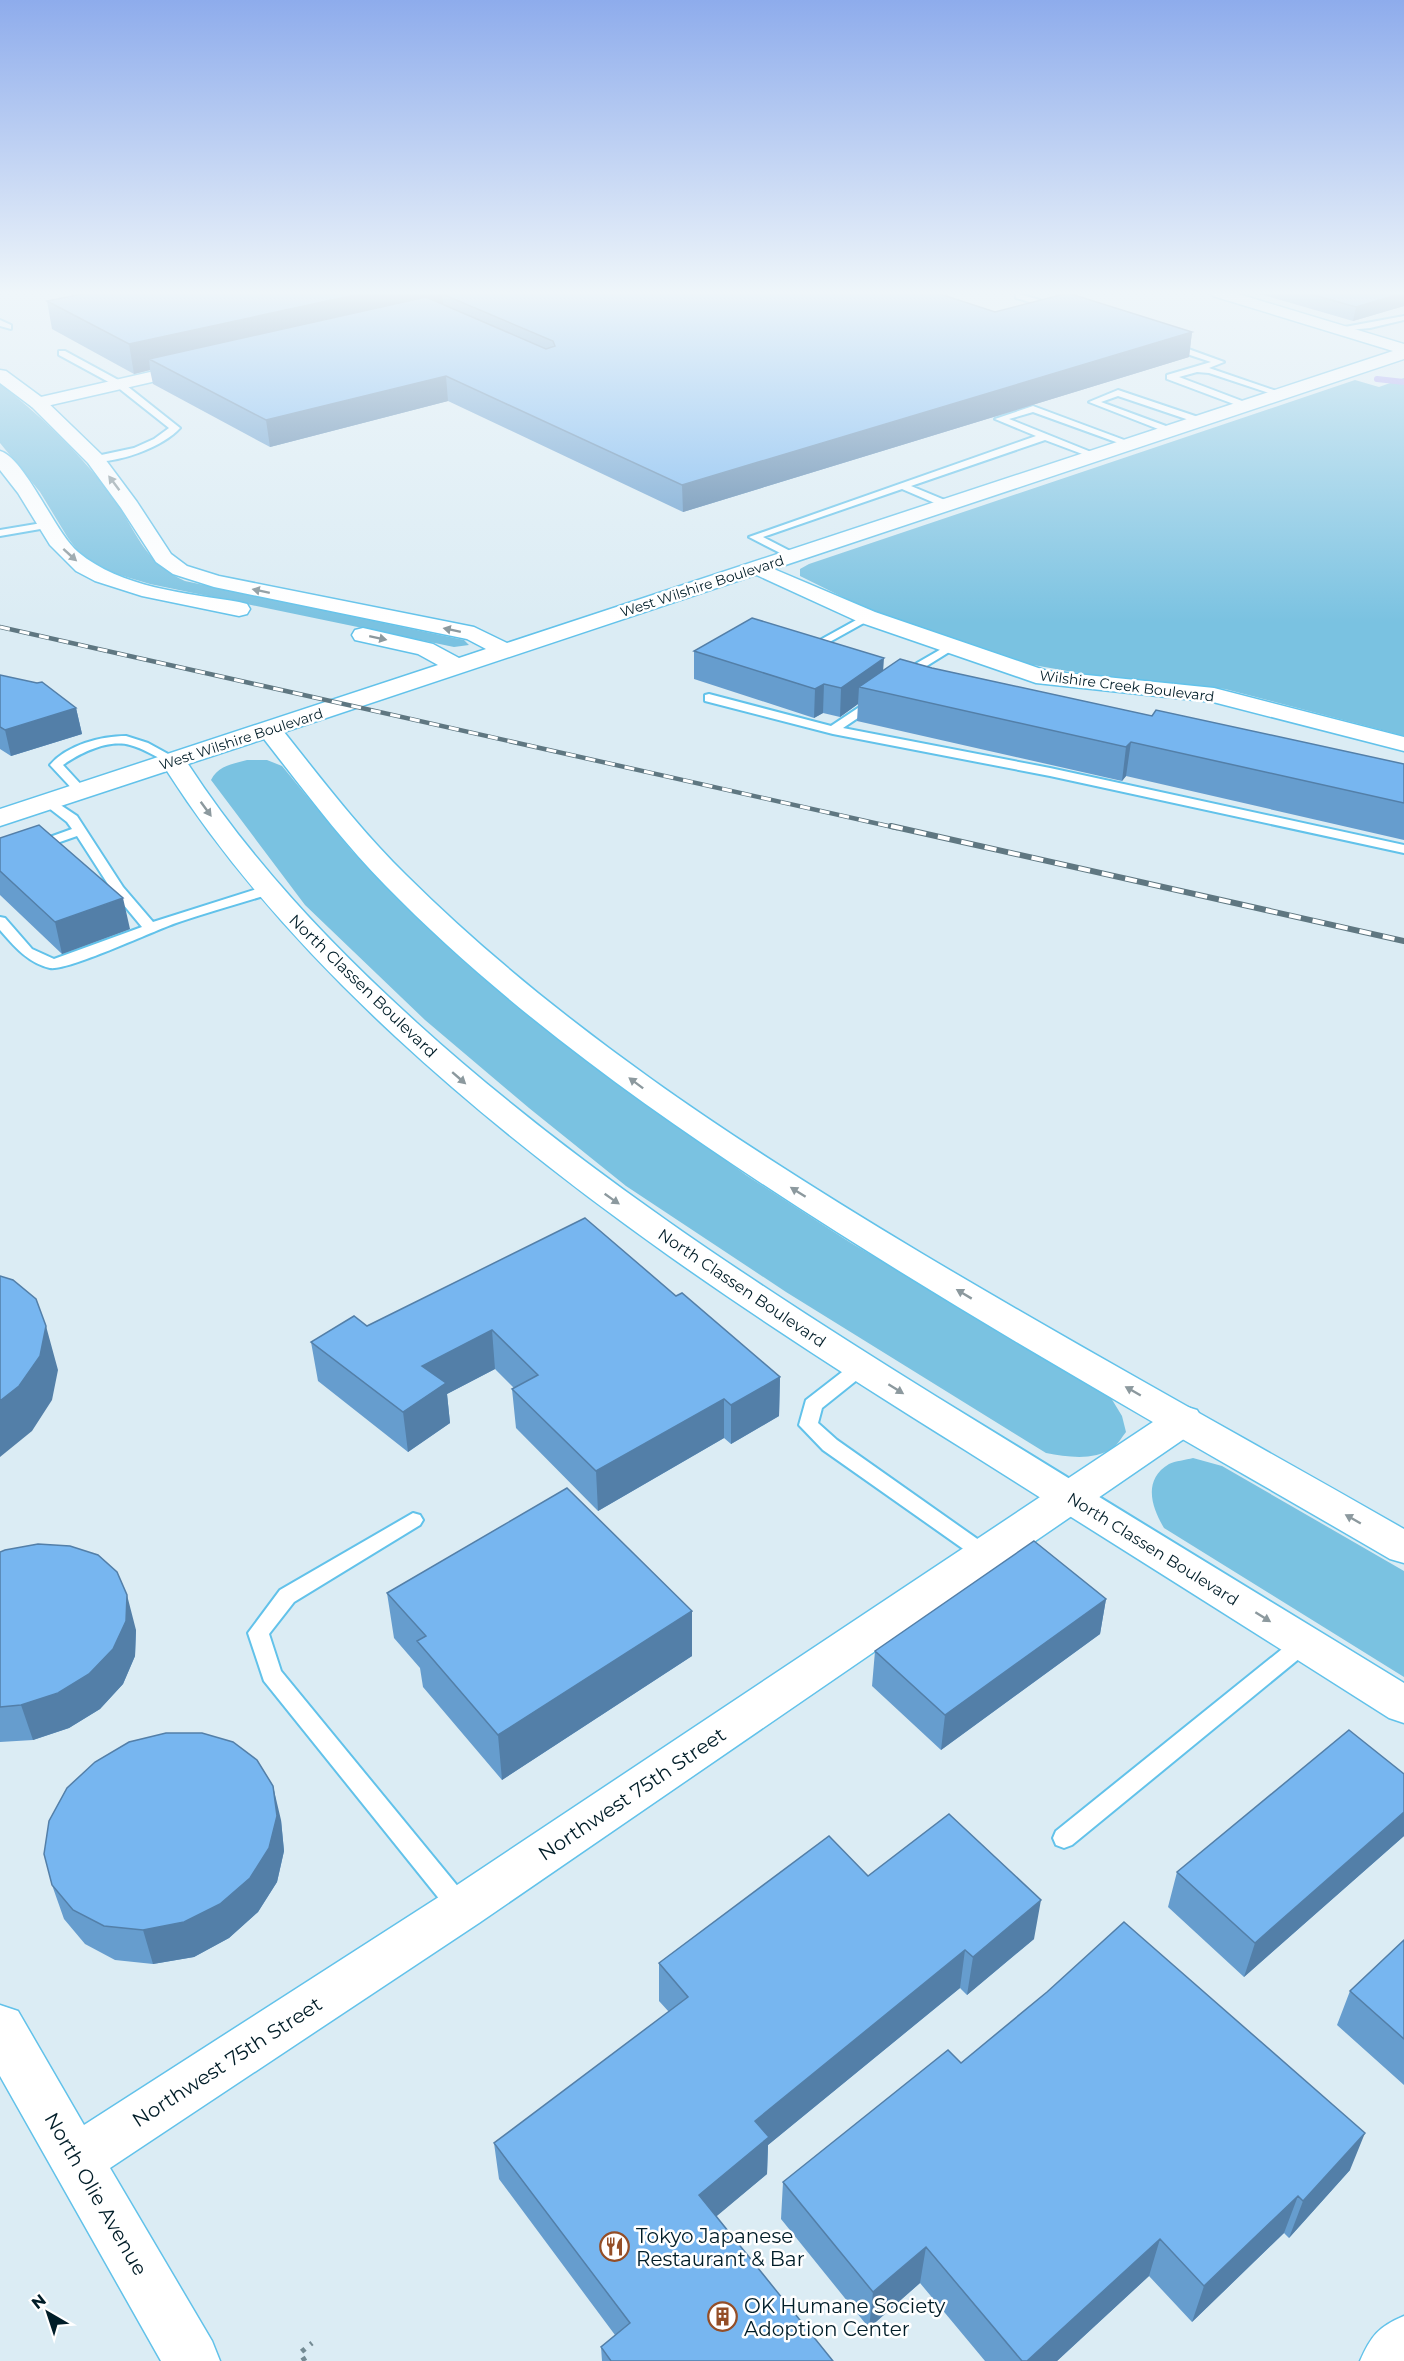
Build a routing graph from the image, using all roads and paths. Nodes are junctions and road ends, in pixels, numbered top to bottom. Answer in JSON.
{"nodes":[{"id":1,"x":38,"y":403,"type":"edge"},
{"id":2,"x":144,"y":403,"type":"edge"},
{"id":3,"x":1096,"y":403,"type":"edge"},
{"id":4,"x":1148,"y":403,"type":"edge"},
{"id":5,"x":1242,"y":403,"type":"edge"},
{"id":6,"x":1253,"y":403,"type":"edge"},
{"id":7,"x":1247,"y":405,"type":"junction"},
{"id":8,"x":1201,"y":421,"type":"junction"},
{"id":9,"x":1171,"y":431,"type":"junction"},
{"id":10,"x":1046,"y":436,"type":"junction"},
{"id":11,"x":1130,"y":444,"type":"junction"},
{"id":12,"x":1096,"y":456,"type":"junction"},
{"id":13,"x":0,"y":457,"type":"edge"},
{"id":14,"x":95,"y":459,"type":"junction"},
{"id":15,"x":902,"y":486,"type":"junction"},
{"id":16,"x":948,"y":505,"type":"junction"},
{"id":17,"x":48,"y":525,"type":"junction"},
{"id":18,"x":0,"y":533,"type":"edge"},
{"id":19,"x":792,"y":556,"type":"junction"},
{"id":20,"x":757,"y":568,"type":"junction"},
{"id":21,"x":264,"y":614,"type":"dead end"},
{"id":22,"x":867,"y":617,"type":"junction"},
{"id":23,"x":345,"y":631,"type":"dead end"},
{"id":24,"x":950,"y":647,"type":"junction"},
{"id":25,"x":506,"y":651,"type":"junction"},
{"id":26,"x":837,"y":652,"type":"edge"},
{"id":27,"x":458,"y":667,"type":"junction"},
{"id":28,"x":905,"y":674,"type":"junction"},
{"id":29,"x":928,"y":680,"type":"edge"},
{"id":30,"x":709,"y":698,"type":"dead end"},
{"id":31,"x":269,"y":729,"type":"junction"},
{"id":32,"x":833,"y":730,"type":"junction"},
{"id":33,"x":1404,"y":744,"type":"edge"},
{"id":34,"x":174,"y":760,"type":"junction"},
{"id":35,"x":81,"y":791,"type":"junction"},
{"id":36,"x":50,"y":802,"type":"junction"},
{"id":37,"x":0,"y":818,"type":"edge"},
{"id":38,"x":80,"y":831,"type":"junction"},
{"id":39,"x":1404,"y":849,"type":"edge"},
{"id":40,"x":0,"y":859,"type":"edge"},
{"id":41,"x":268,"y":890,"type":"junction"},
{"id":42,"x":0,"y":921,"type":"edge"},
{"id":43,"x":151,"y":928,"type":"junction"},
{"id":44,"x":861,"y":1367,"type":"junction"},
{"id":45,"x":1184,"y":1420,"type":"junction"},
{"id":46,"x":1070,"y":1497,"type":"junction"},
{"id":47,"x":413,"y":1520,"type":"dead end"},
{"id":48,"x":1404,"y":1548,"type":"edge"},
{"id":49,"x":986,"y":1555,"type":"junction"},
{"id":50,"x":1304,"y":1643,"type":"junction"},
{"id":51,"x":1404,"y":1705,"type":"edge"},
{"id":52,"x":1064,"y":1838,"type":"dead end"},
{"id":53,"x":462,"y":1908,"type":"junction"},
{"id":54,"x":0,"y":2028,"type":"edge"},
{"id":55,"x":76,"y":2160,"type":"junction"},
{"id":56,"x":312,"y":2343,"type":"dead end"},
{"id":57,"x":1404,"y":2344,"type":"edge"},
{"id":58,"x":192,"y":2361,"type":"edge"},
{"id":59,"x":305,"y":2361,"type":"edge"},
{"id":60,"x":1388,"y":2361,"type":"edge"}],
"edges":[{"from":1,"to":14,"type":"street"},
{"from":2,"to":14,"type":"lane"},
{"from":3,"to":9,"type":"lane"},
{"from":4,"to":8,"type":"lane"},
{"from":5,"to":7,"type":"lane"},
{"from":6,"to":7,"type":"street","name":"West Wilshire Boulevard"},
{"from":7,"to":8,"type":"street","name":"West Wilshire Boulevard"},
{"from":8,"to":9,"type":"street","name":"West Wilshire Boulevard"},
{"from":9,"to":11,"type":"street","name":"West Wilshire Boulevard"},
{"from":10,"to":11,"type":"lane"},
{"from":10,"to":12,"type":"lane"},
{"from":10,"to":15,"type":"lane"},
{"from":11,"to":12,"type":"street","name":"West Wilshire Boulevard"},
{"from":12,"to":16,"type":"street","name":"West Wilshire Boulevard"},
{"from":13,"to":17,"type":"street"},
{"from":25,"to":14,"type":"street","one_way":true},
{"from":15,"to":16,"type":"lane"},
{"from":15,"to":19,"type":"lane"},
{"from":16,"to":19,"type":"street","name":"West Wilshire Boulevard"},
{"from":17,"to":18,"type":"lane"},
{"from":17,"to":21,"type":"street","one_way":true},
{"from":19,"to":20,"type":"street","name":"West Wilshire Boulevard"},
{"from":20,"to":22,"type":"street","name":"Wilshire Creek Boulevard"},
{"from":20,"to":25,"type":"street","name":"West Wilshire Boulevard"},
{"from":22,"to":24,"type":"street","name":"Wilshire Creek Boulevard"},
{"from":22,"to":26,"type":"lane"},
{"from":23,"to":27,"type":"street","one_way":true},
{"from":24,"to":28,"type":"lane"},
{"from":24,"to":33,"type":"street","name":"Wilshire Creek Boulevard"},
{"from":25,"to":27,"type":"street","name":"West Wilshire Boulevard"},
{"from":27,"to":31,"type":"street","name":"West Wilshire Boulevard"},
{"from":28,"to":29,"type":"lane"},
{"from":28,"to":32,"type":"lane"},
{"from":30,"to":32,"type":"lane"},
{"from":31,"to":34,"type":"street","name":"West Wilshire Boulevard"},
{"from":45,"to":31,"type":"street","one_way":true},
{"from":32,"to":39,"type":"lane"},
{"from":34,"to":35,"type":"street","name":"West Wilshire Boulevard"},
{"from":34,"to":35,"type":"lane"},
{"from":34,"to":41,"type":"street","name":"North Classen Boulevard","one_way":true},
{"from":35,"to":36,"type":"street","name":"West Wilshire Boulevard"},
{"from":36,"to":37,"type":"street","name":"West Wilshire Boulevard"},
{"from":36,"to":38,"type":"lane"},
{"from":38,"to":40,"type":"lane"},
{"from":38,"to":43,"type":"lane"},
{"from":41,"to":43,"type":"lane"},
{"from":41,"to":44,"type":"street","name":"North Classen Boulevard","one_way":true},
{"from":42,"to":43,"type":"lane"},
{"from":44,"to":46,"type":"street","name":"North Classen Boulevard","one_way":true},
{"from":44,"to":49,"type":"lane"},
{"from":45,"to":46,"type":"street","name":"Northwest 75th Street"},
{"from":48,"to":45,"type":"street","one_way":true},
{"from":46,"to":49,"type":"street","name":"Northwest 75th Street"},
{"from":46,"to":50,"type":"street","name":"North Classen Boulevard","one_way":true},
{"from":47,"to":53,"type":"lane"},
{"from":49,"to":53,"type":"street","name":"Northwest 75th Street"},
{"from":50,"to":51,"type":"street","name":"North Classen Boulevard"},
{"from":50,"to":52,"type":"lane"},
{"from":53,"to":55,"type":"street","name":"Northwest 75th Street"},
{"from":54,"to":55,"type":"street","name":"North Olie Avenue"},
{"from":55,"to":58,"type":"street","name":"North Olie Avenue"},
{"from":56,"to":59,"type":"path"},
{"from":57,"to":60,"type":"street"}]}
